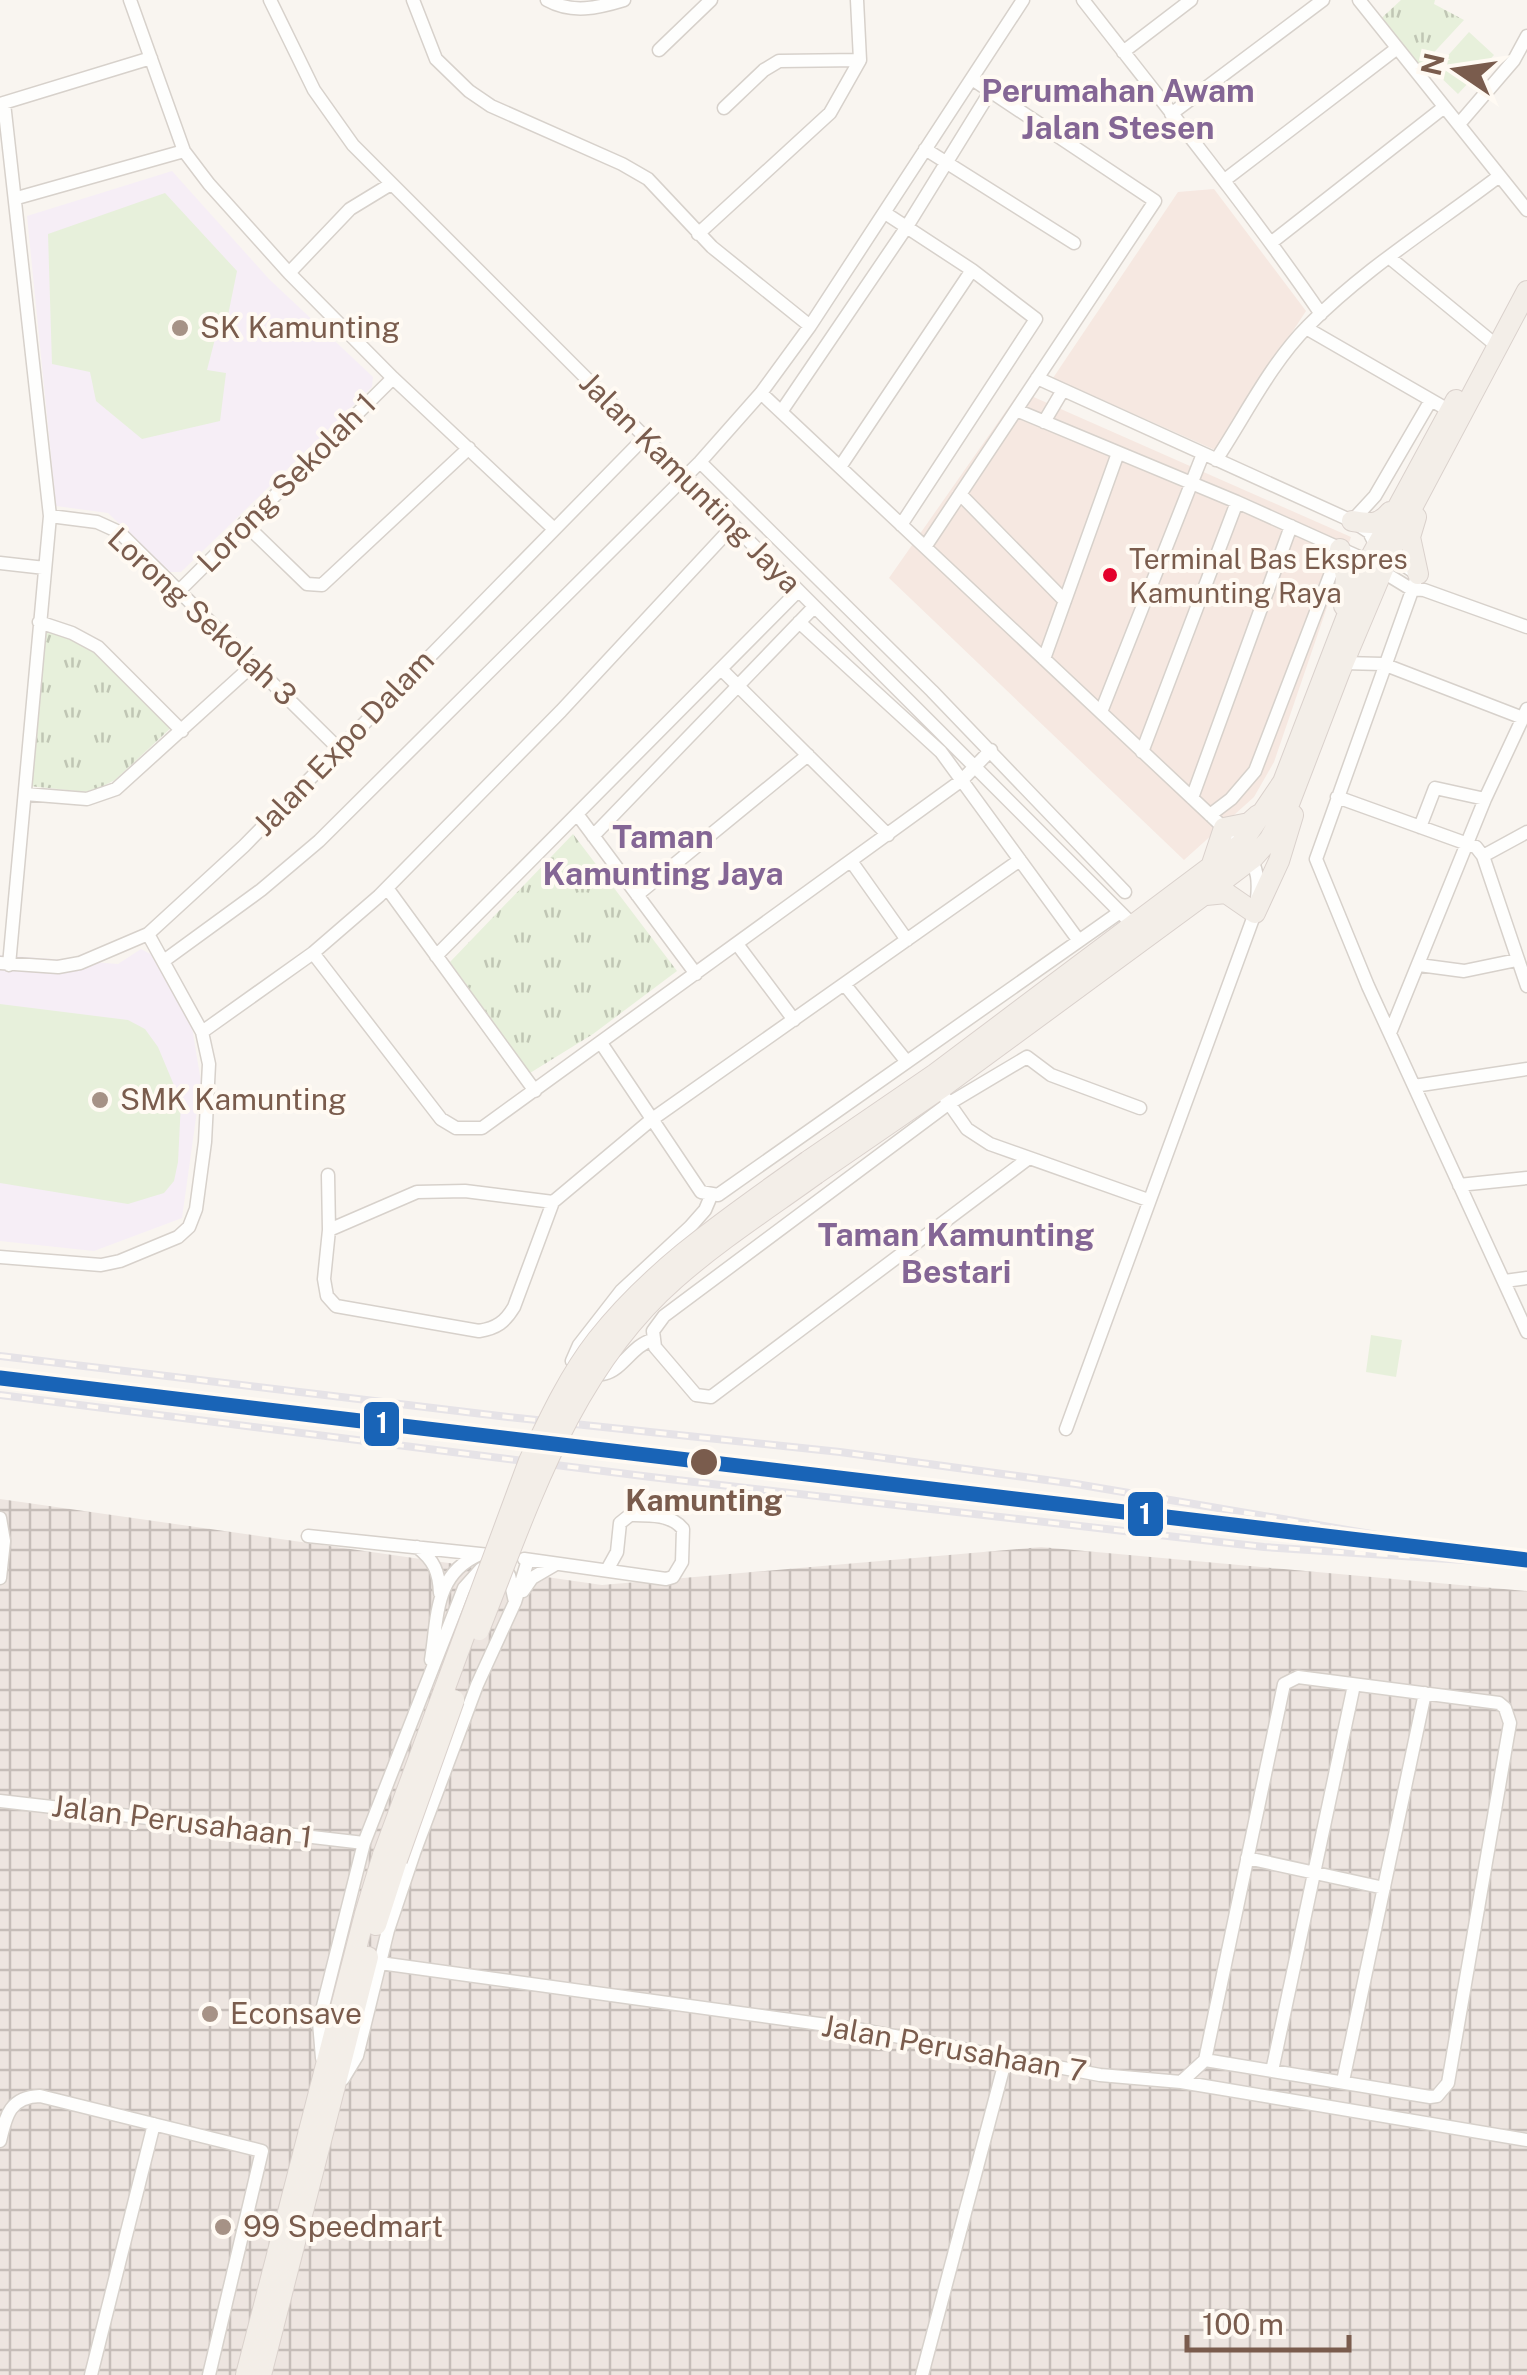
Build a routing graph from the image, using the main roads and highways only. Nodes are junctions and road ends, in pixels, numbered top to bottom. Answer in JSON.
{"nodes":[{"id":1,"x":1525,"y":301,"type":"edge"},
{"id":2,"x":1481,"y":374,"type":"junction"},
{"id":3,"x":1442,"y":455,"type":"junction"},
{"id":4,"x":1400,"y":501,"type":"junction"},
{"id":5,"x":1352,"y":521,"type":"road end"},
{"id":6,"x":1340,"y":549,"type":"road end"},
{"id":7,"x":1378,"y":559,"type":"junction"},
{"id":8,"x":1418,"y":584,"type":"road end"},
{"id":9,"x":1321,"y":680,"type":"junction"},
{"id":10,"x":1298,"y":778,"type":"junction"},
{"id":11,"x":1272,"y":802,"type":"junction"},
{"id":12,"x":1247,"y":851,"type":"junction"},
{"id":13,"x":1208,"y":870,"type":"junction"},
{"id":14,"x":1204,"y":896,"type":"junction"},
{"id":15,"x":1134,"y":926,"type":"junction"},
{"id":16,"x":812,"y":1167,"type":"junction"},
{"id":17,"x":390,"y":1857,"type":"junction"},
{"id":18,"x":246,"y":2375,"type":"edge"},
{"id":19,"x":261,"y":2375,"type":"edge"}],
"edges":[{"from":1,"to":2,"type":"main road"},
{"from":2,"to":3,"type":"main road"},
{"from":2,"to":4,"type":"main road"},
{"from":3,"to":7,"type":"main road"},
{"from":3,"to":8,"type":"main road"},
{"from":4,"to":5,"type":"main road"},
{"from":4,"to":7,"type":"main road"},
{"from":6,"to":9,"type":"main road"},
{"from":7,"to":9,"type":"main road"},
{"from":7,"to":10,"type":"main road"},
{"from":9,"to":11,"type":"main road"},
{"from":10,"to":12,"type":"main road"},
{"from":10,"to":14,"type":"main road"},
{"from":11,"to":12,"type":"main road"},
{"from":11,"to":13,"type":"main road"},
{"from":12,"to":13,"type":"main road"},
{"from":12,"to":14,"type":"main road"},
{"from":13,"to":15,"type":"main road"},
{"from":14,"to":15,"type":"main road"},
{"from":15,"to":16,"type":"main road"},
{"from":15,"to":16,"type":"main road"},
{"from":16,"to":17,"type":"main road","bridge":true},
{"from":17,"to":18,"type":"main road"},
{"from":17,"to":19,"type":"main road"}]}
